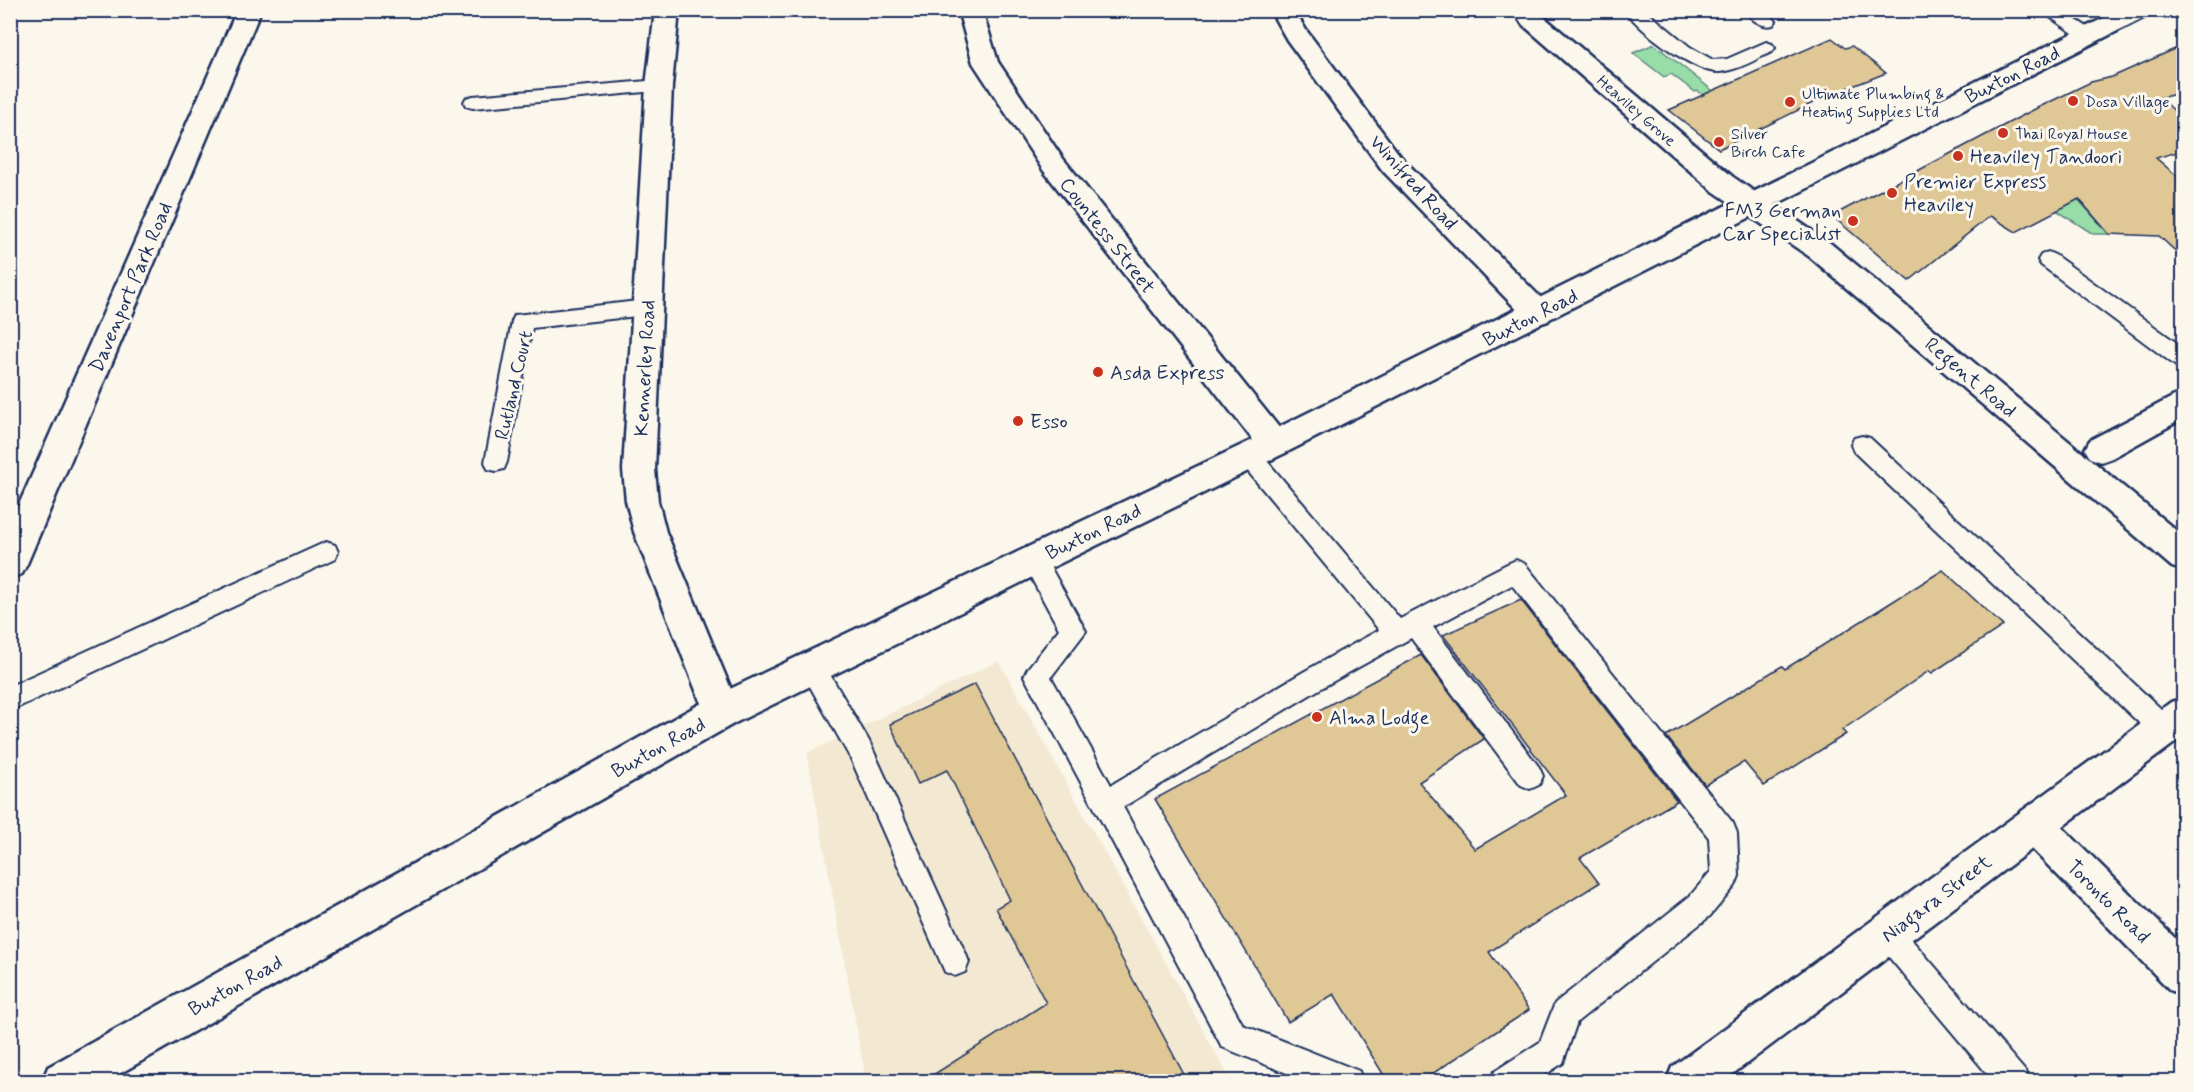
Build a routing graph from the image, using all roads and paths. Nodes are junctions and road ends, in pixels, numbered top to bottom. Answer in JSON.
{"nodes":[{"id":1,"x":249,"y":10,"type":"edge"},
{"id":2,"x":666,"y":10,"type":"edge"},
{"id":3,"x":970,"y":10,"type":"edge"},
{"id":4,"x":1282,"y":10,"type":"edge"},
{"id":5,"x":1535,"y":10,"type":"edge"},
{"id":6,"x":1633,"y":10,"type":"edge"},
{"id":7,"x":2048,"y":10,"type":"edge"},
{"id":8,"x":2140,"y":10,"type":"edge"},
{"id":9,"x":2089,"y":36,"type":"junction"},
{"id":10,"x":1766,"y":48,"type":"dead end"},
{"id":11,"x":659,"y":86,"type":"junction"},
{"id":12,"x":473,"y":102,"type":"dead end"},
{"id":13,"x":1754,"y":204,"type":"junction"},
{"id":14,"x":2048,"y":260,"type":"dead end"},
{"id":15,"x":647,"y":308,"type":"junction"},
{"id":16,"x":1538,"y":313,"type":"junction"},
{"id":17,"x":2184,"y":360,"type":"edge"},
{"id":18,"x":2184,"y":403,"type":"edge"},
{"id":19,"x":1862,"y":445,"type":"dead end"},
{"id":20,"x":2101,"y":449,"type":"dead end"},
{"id":21,"x":1261,"y":450,"type":"junction"},
{"id":22,"x":496,"y":462,"type":"dead end"},
{"id":23,"x":326,"y":552,"type":"dead end"},
{"id":24,"x":2184,"y":557,"type":"edge"},
{"id":25,"x":1033,"y":560,"type":"junction"},
{"id":26,"x":10,"y":564,"type":"edge"},
{"id":27,"x":1406,"y":628,"type":"junction"},
{"id":28,"x":812,"y":667,"type":"junction"},
{"id":29,"x":10,"y":699,"type":"edge"},
{"id":30,"x":722,"y":711,"type":"junction"},
{"id":31,"x":2174,"y":722,"type":"edge"},
{"id":32,"x":1530,"y":776,"type":"dead end"},
{"id":33,"x":1107,"y":802,"type":"junction"},
{"id":34,"x":2034,"y":825,"type":"junction"},
{"id":35,"x":1888,"y":934,"type":"junction"},
{"id":36,"x":955,"y":962,"type":"dead end"},
{"id":37,"x":2184,"y":976,"type":"edge"},
{"id":38,"x":63,"y":1082,"type":"edge"},
{"id":39,"x":1348,"y":1082,"type":"edge"},
{"id":40,"x":1506,"y":1082,"type":"edge"},
{"id":41,"x":1687,"y":1082,"type":"edge"},
{"id":42,"x":2014,"y":1082,"type":"edge"}],
"edges":[{"from":1,"to":26,"type":"main road","name":"Davenport Park Road"},
{"from":2,"to":11,"type":"main road","name":"Kennerley Road"},
{"from":3,"to":21,"type":"main road","name":"Countess Street"},
{"from":4,"to":16,"type":"main road","name":"Winifred Road"},
{"from":5,"to":13,"type":"main road","name":"Heaviley Grove"},
{"from":6,"to":10,"type":"lane"},
{"from":7,"to":9,"type":"lane"},
{"from":8,"to":9,"type":"main road","name":"Buxton Road"},
{"from":9,"to":13,"type":"main road","name":"Buxton Road"},
{"from":11,"to":12,"type":"lane"},
{"from":11,"to":15,"type":"main road","name":"Kennerley Road"},
{"from":13,"to":16,"type":"main road","name":"Buxton Road"},
{"from":13,"to":24,"type":"main road","name":"Regent Road"},
{"from":14,"to":17,"type":"lane"},
{"from":15,"to":22,"type":"lane","name":"Rutland Court"},
{"from":15,"to":30,"type":"main road","name":"Kennerley Road"},
{"from":16,"to":21,"type":"main road","name":"Buxton Road"},
{"from":18,"to":20,"type":"main road"},
{"from":19,"to":31,"type":"lane"},
{"from":21,"to":25,"type":"main road","name":"Buxton Road"},
{"from":21,"to":27,"type":"lane"},
{"from":23,"to":29,"type":"lane"},
{"from":25,"to":28,"type":"main road","name":"Buxton Road"},
{"from":25,"to":33,"type":"lane"},
{"from":27,"to":32,"type":"lane"},
{"from":27,"to":33,"type":"lane"},
{"from":27,"to":40,"type":"lane"},
{"from":28,"to":30,"type":"main road","name":"Buxton Road"},
{"from":28,"to":36,"type":"lane"},
{"from":30,"to":38,"type":"main road","name":"Buxton Road"},
{"from":31,"to":34,"type":"main road","name":"Niagara Street"},
{"from":33,"to":39,"type":"lane"},
{"from":34,"to":35,"type":"main road","name":"Niagara Street"},
{"from":34,"to":37,"type":"main road","name":"Toronto Road"},
{"from":35,"to":41,"type":"main road","name":"Niagara Street"},
{"from":35,"to":42,"type":"lane"}]}
